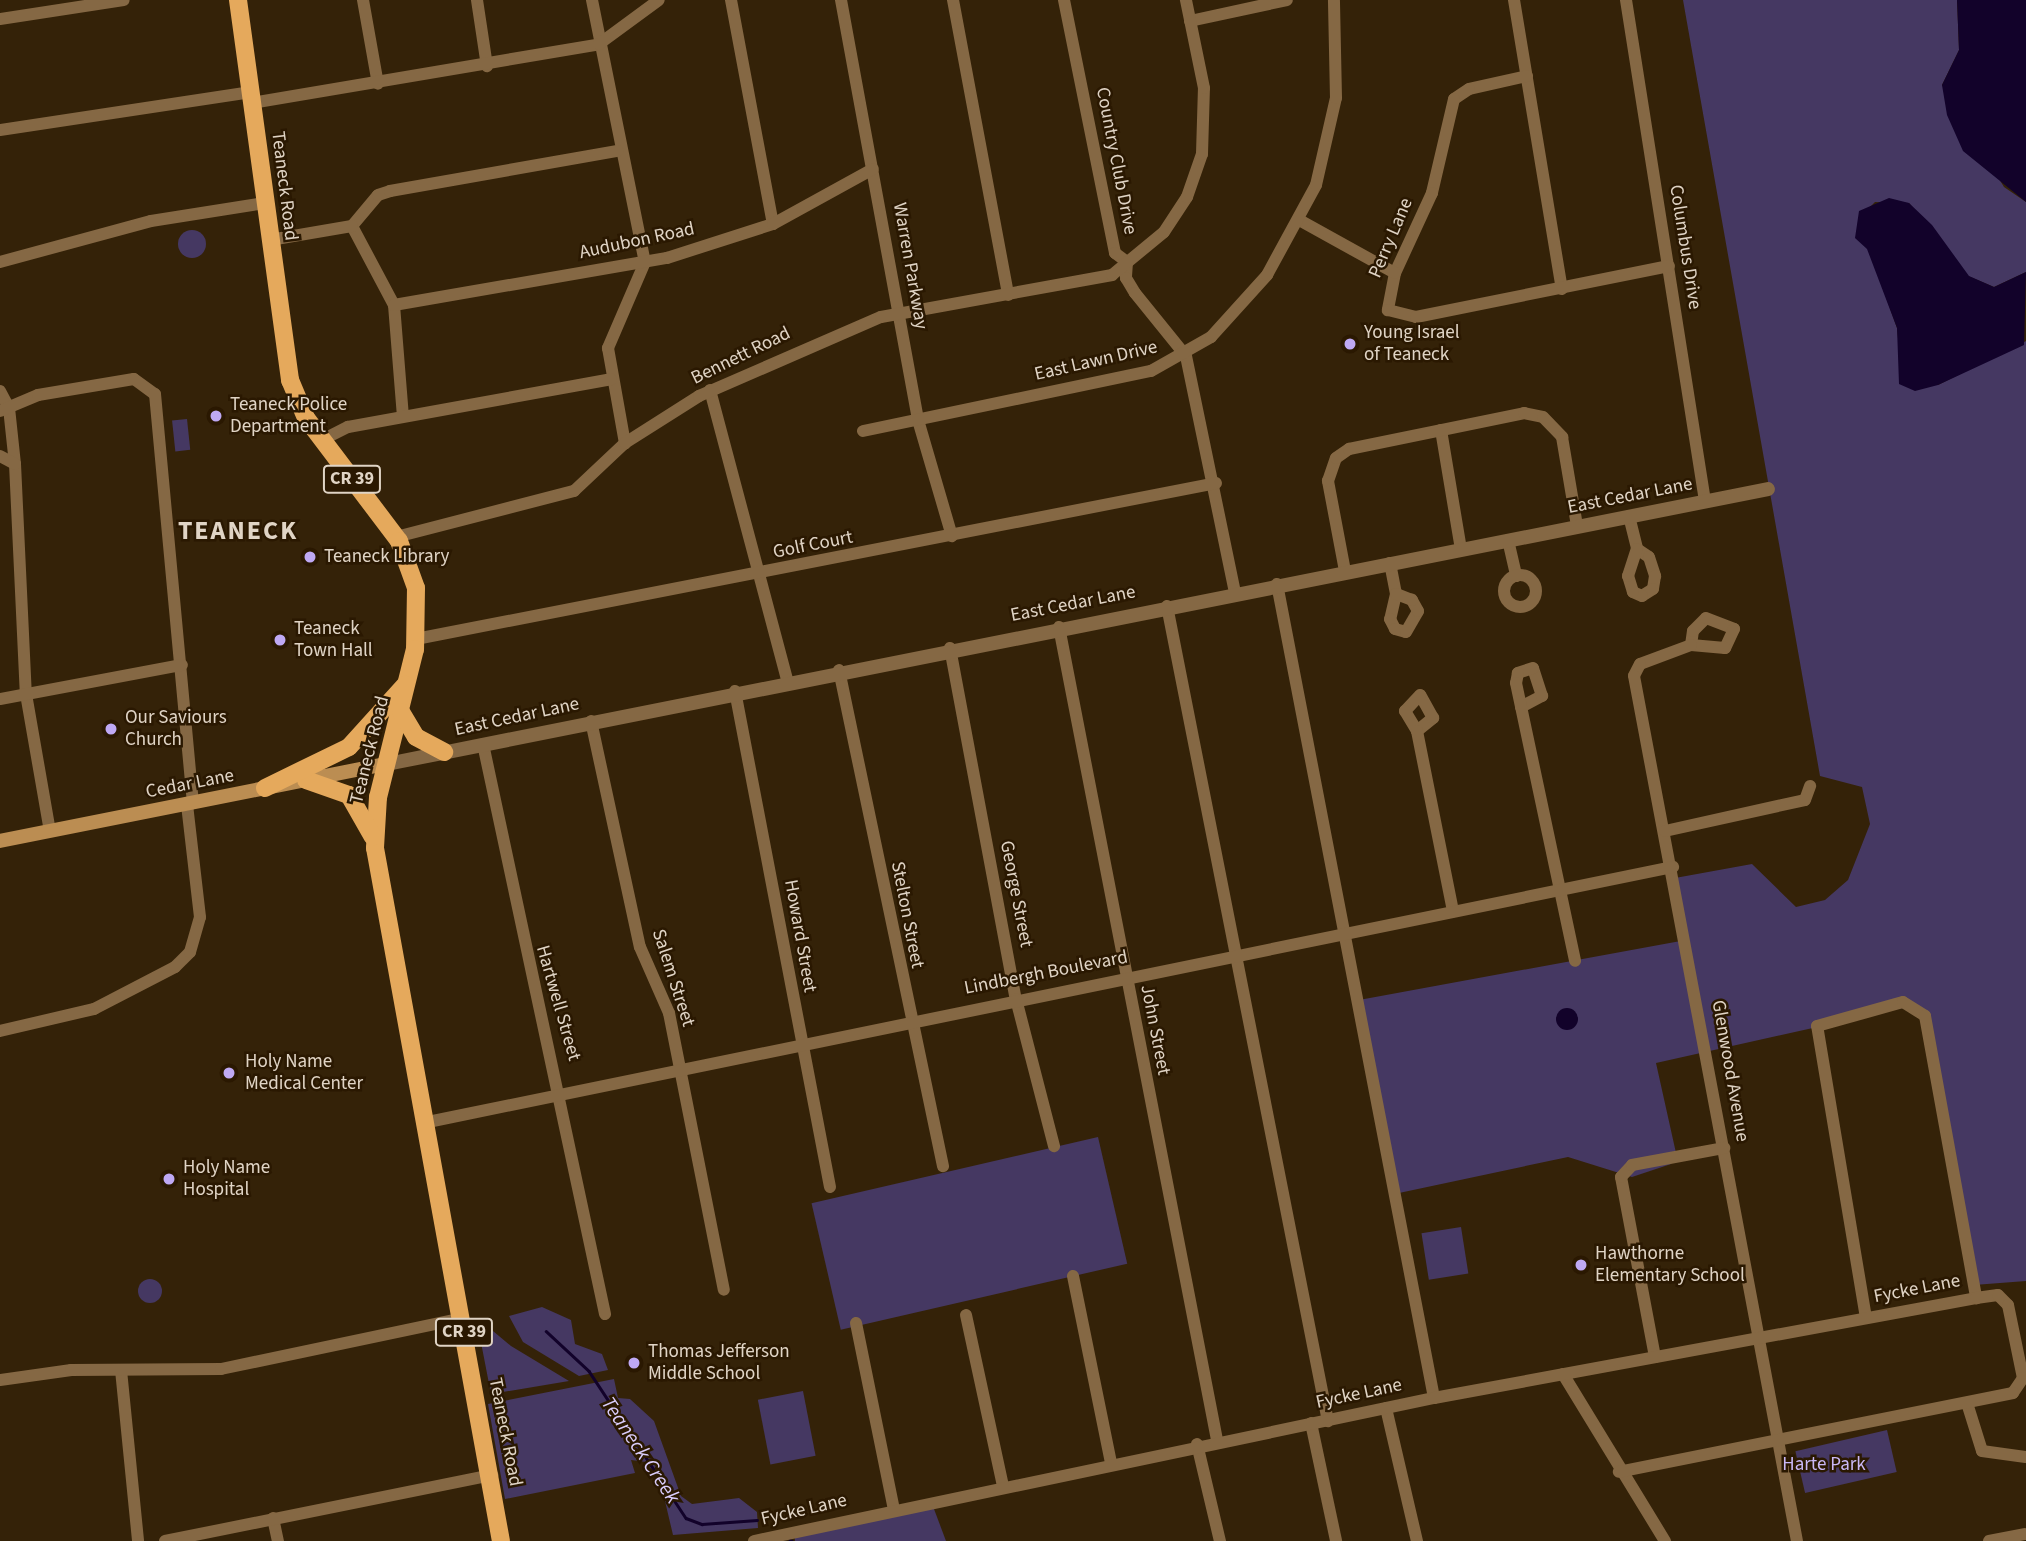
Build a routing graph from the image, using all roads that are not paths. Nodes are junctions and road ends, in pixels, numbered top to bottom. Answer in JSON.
{"nodes":[{"id":1,"x":124,"y":0,"type":"edge"},
{"id":2,"x":238,"y":0,"type":"edge"},
{"id":3,"x":363,"y":0,"type":"edge"},
{"id":4,"x":477,"y":0,"type":"edge"},
{"id":5,"x":593,"y":0,"type":"edge"},
{"id":6,"x":659,"y":0,"type":"edge"},
{"id":7,"x":731,"y":0,"type":"edge"},
{"id":8,"x":841,"y":0,"type":"edge"},
{"id":9,"x":953,"y":0,"type":"edge"},
{"id":10,"x":1064,"y":0,"type":"edge"},
{"id":11,"x":1186,"y":0,"type":"edge"},
{"id":12,"x":1287,"y":0,"type":"edge"},
{"id":13,"x":1334,"y":0,"type":"edge"},
{"id":14,"x":1514,"y":0,"type":"edge"},
{"id":15,"x":1626,"y":0,"type":"edge"},
{"id":16,"x":0,"y":19,"type":"edge"},
{"id":17,"x":1190,"y":20,"type":"junction"},
{"id":18,"x":599,"y":44,"type":"junction"},
{"id":19,"x":487,"y":66,"type":"junction"},
{"id":20,"x":1527,"y":76,"type":"junction"},
{"id":21,"x":378,"y":84,"type":"junction"},
{"id":22,"x":252,"y":98,"type":"junction"},
{"id":23,"x":0,"y":130,"type":"edge"},
{"id":24,"x":618,"y":151,"type":"junction"},
{"id":25,"x":873,"y":169,"type":"junction"},
{"id":26,"x":265,"y":203,"type":"junction"},
{"id":27,"x":1301,"y":221,"type":"junction"},
{"id":28,"x":774,"y":224,"type":"junction"},
{"id":29,"x":352,"y":226,"type":"junction"},
{"id":30,"x":270,"y":240,"type":"junction"},
{"id":31,"x":0,"y":262,"type":"edge"},
{"id":32,"x":645,"y":262,"type":"junction"},
{"id":33,"x":1127,"y":262,"type":"junction"},
{"id":34,"x":1669,"y":266,"type":"junction"},
{"id":35,"x":1395,"y":273,"type":"junction"},
{"id":36,"x":1562,"y":289,"type":"junction"},
{"id":37,"x":1008,"y":295,"type":"junction"},
{"id":38,"x":394,"y":305,"type":"junction"},
{"id":39,"x":898,"y":311,"type":"junction"},
{"id":40,"x":1186,"y":356,"type":"junction"},
{"id":41,"x":611,"y":379,"type":"junction"},
{"id":42,"x":710,"y":390,"type":"junction"},
{"id":43,"x":0,"y":391,"type":"edge"},
{"id":44,"x":4,"y":409,"type":"edge"},
{"id":45,"x":403,"y":416,"type":"junction"},
{"id":46,"x":918,"y":420,"type":"junction"},
{"id":47,"x":1441,"y":430,"type":"junction"},
{"id":48,"x":863,"y":431,"type":"dead end"},
{"id":49,"x":322,"y":440,"type":"junction"},
{"id":50,"x":625,"y":443,"type":"junction"},
{"id":51,"x":0,"y":456,"type":"edge"},
{"id":52,"x":15,"y":464,"type":"junction"},
{"id":53,"x":1216,"y":484,"type":"junction"},
{"id":54,"x":1768,"y":489,"type":"dead end"},
{"id":55,"x":1706,"y":501,"type":"junction"},
{"id":56,"x":1629,"y":516,"type":"junction"},
{"id":57,"x":1577,"y":526,"type":"junction"},
{"id":58,"x":952,"y":536,"type":"junction"},
{"id":59,"x":396,"y":537,"type":"junction"},
{"id":60,"x":1508,"y":540,"type":"junction"},
{"id":61,"x":1461,"y":549,"type":"junction"},
{"id":62,"x":1637,"y":549,"type":"dead end"},
{"id":63,"x":1390,"y":562,"type":"junction"},
{"id":64,"x":1345,"y":571,"type":"junction"},
{"id":65,"x":756,"y":576,"type":"junction"},
{"id":66,"x":1516,"y":576,"type":"dead end"},
{"id":67,"x":1277,"y":584,"type":"junction"},
{"id":68,"x":1235,"y":593,"type":"junction"},
{"id":69,"x":1396,"y":594,"type":"dead end"},
{"id":70,"x":1167,"y":606,"type":"junction"},
{"id":71,"x":1059,"y":627,"type":"junction"},
{"id":72,"x":416,"y":639,"type":"junction"},
{"id":73,"x":1691,"y":645,"type":"dead end"},
{"id":74,"x":950,"y":648,"type":"junction"},
{"id":75,"x":182,"y":665,"type":"junction"},
{"id":76,"x":839,"y":670,"type":"junction"},
{"id":77,"x":409,"y":679,"type":"junction"},
{"id":78,"x":787,"y":680,"type":"junction"},
{"id":79,"x":735,"y":691,"type":"junction"},
{"id":80,"x":26,"y":694,"type":"junction"},
{"id":81,"x":0,"y":699,"type":"edge"},
{"id":82,"x":1521,"y":707,"type":"dead end"},
{"id":83,"x":401,"y":712,"type":"junction"},
{"id":84,"x":591,"y":721,"type":"junction"},
{"id":85,"x":1417,"y":731,"type":"dead end"},
{"id":86,"x":483,"y":744,"type":"junction"},
{"id":87,"x":444,"y":752,"type":"junction"},
{"id":88,"x":387,"y":764,"type":"junction"},
{"id":89,"x":306,"y":780,"type":"junction"},
{"id":90,"x":1810,"y":786,"type":"dead end"},
{"id":91,"x":265,"y":788,"type":"junction"},
{"id":92,"x":190,"y":803,"type":"junction"},
{"id":93,"x":50,"y":831,"type":"junction"},
{"id":94,"x":1665,"y":831,"type":"junction"},
{"id":95,"x":0,"y":841,"type":"edge"},
{"id":96,"x":375,"y":842,"type":"junction"},
{"id":97,"x":1673,"y":867,"type":"junction"},
{"id":98,"x":1561,"y":890,"type":"junction"},
{"id":99,"x":1453,"y":911,"type":"junction"},
{"id":100,"x":1343,"y":933,"type":"junction"},
{"id":101,"x":1235,"y":955,"type":"junction"},
{"id":102,"x":1575,"y":961,"type":"dead end"},
{"id":103,"x":1125,"y":976,"type":"junction"},
{"id":104,"x":1016,"y":999,"type":"junction"},
{"id":105,"x":908,"y":1021,"type":"junction"},
{"id":106,"x":0,"y":1031,"type":"edge"},
{"id":107,"x":800,"y":1042,"type":"junction"},
{"id":108,"x":679,"y":1068,"type":"junction"},
{"id":109,"x":561,"y":1090,"type":"junction"},
{"id":110,"x":428,"y":1122,"type":"junction"},
{"id":111,"x":1054,"y":1146,"type":"dead end"},
{"id":112,"x":1724,"y":1148,"type":"junction"},
{"id":113,"x":943,"y":1166,"type":"dead end"},
{"id":114,"x":830,"y":1187,"type":"dead end"},
{"id":115,"x":1073,"y":1276,"type":"dead end"},
{"id":116,"x":724,"y":1290,"type":"dead end"},
{"id":117,"x":1976,"y":1298,"type":"junction"},
{"id":118,"x":605,"y":1314,"type":"dead end"},
{"id":119,"x":966,"y":1315,"type":"dead end"},
{"id":120,"x":462,"y":1318,"type":"junction"},
{"id":121,"x":1867,"y":1318,"type":"junction"},
{"id":122,"x":856,"y":1323,"type":"dead end"},
{"id":123,"x":2020,"y":1331,"type":"edge"},
{"id":124,"x":1762,"y":1338,"type":"junction"},
{"id":125,"x":1655,"y":1357,"type":"junction"},
{"id":126,"x":121,"y":1370,"type":"junction"},
{"id":127,"x":1563,"y":1374,"type":"junction"},
{"id":128,"x":0,"y":1380,"type":"edge"},
{"id":129,"x":1434,"y":1398,"type":"junction"},
{"id":130,"x":1967,"y":1403,"type":"junction"},
{"id":131,"x":1386,"y":1408,"type":"junction"},
{"id":132,"x":1328,"y":1420,"type":"junction"},
{"id":133,"x":1311,"y":1423,"type":"junction"},
{"id":134,"x":1781,"y":1437,"type":"junction"},
{"id":135,"x":1217,"y":1440,"type":"junction"},
{"id":136,"x":1198,"y":1444,"type":"junction"},
{"id":137,"x":2026,"y":1457,"type":"edge"},
{"id":138,"x":1111,"y":1462,"type":"junction"},
{"id":139,"x":1619,"y":1472,"type":"junction"},
{"id":140,"x":492,"y":1475,"type":"junction"},
{"id":141,"x":1003,"y":1486,"type":"junction"},
{"id":142,"x":894,"y":1509,"type":"junction"},
{"id":143,"x":273,"y":1518,"type":"junction"},
{"id":144,"x":2024,"y":1534,"type":"dead end"},
{"id":145,"x":138,"y":1541,"type":"edge"},
{"id":146,"x":165,"y":1541,"type":"edge"},
{"id":147,"x":278,"y":1541,"type":"edge"},
{"id":148,"x":501,"y":1541,"type":"edge"},
{"id":149,"x":754,"y":1541,"type":"edge"},
{"id":150,"x":1220,"y":1541,"type":"edge"},
{"id":151,"x":1336,"y":1541,"type":"edge"},
{"id":152,"x":1417,"y":1541,"type":"edge"},
{"id":153,"x":1665,"y":1541,"type":"edge"},
{"id":154,"x":1797,"y":1541,"type":"edge"},
{"id":155,"x":1989,"y":1541,"type":"edge"}],
"edges":[{"from":1,"to":16,"type":"street"},
{"from":2,"to":22,"type":"main road","name":"Teaneck Road","number":"CR 39"},
{"from":3,"to":21,"type":"street"},
{"from":4,"to":19,"type":"street"},
{"from":5,"to":18,"type":"street"},
{"from":6,"to":18,"type":"street"},
{"from":7,"to":28,"type":"street"},
{"from":8,"to":25,"type":"street","name":"Warren Parkway"},
{"from":9,"to":37,"type":"street"},
{"from":10,"to":33,"type":"street","name":"Country Club Drive"},
{"from":11,"to":17,"type":"street","name":"Bennett Road"},
{"from":12,"to":17,"type":"street"},
{"from":13,"to":27,"type":"street","name":"East Lawn Drive"},
{"from":14,"to":20,"type":"street"},
{"from":15,"to":34,"type":"street","name":"Columbus Drive"},
{"from":17,"to":33,"type":"street","name":"Bennett Road"},
{"from":18,"to":19,"type":"street"},
{"from":18,"to":24,"type":"street"},
{"from":19,"to":21,"type":"street"},
{"from":20,"to":35,"type":"street","name":"Perry Lane"},
{"from":20,"to":36,"type":"street"},
{"from":21,"to":22,"type":"street"},
{"from":22,"to":23,"type":"street"},
{"from":22,"to":26,"type":"main road","name":"Teaneck Road","number":"CR 39"},
{"from":24,"to":29,"type":"street"},
{"from":24,"to":32,"type":"street"},
{"from":25,"to":28,"type":"street","name":"Audubon Road"},
{"from":25,"to":39,"type":"street","name":"Warren Parkway"},
{"from":26,"to":30,"type":"main road","name":"Teaneck Road","number":"CR 39"},
{"from":26,"to":31,"type":"street"},
{"from":27,"to":35,"type":"street"},
{"from":27,"to":40,"type":"street","name":"East Lawn Drive"},
{"from":28,"to":32,"type":"street","name":"Audubon Road"},
{"from":29,"to":30,"type":"street"},
{"from":29,"to":38,"type":"street"},
{"from":30,"to":49,"type":"main road","name":"Teaneck Road","number":"CR 39"},
{"from":32,"to":38,"type":"street","name":"Audubon Road"},
{"from":32,"to":41,"type":"street"},
{"from":33,"to":37,"type":"street","name":"Bennett Road"},
{"from":33,"to":40,"type":"street","name":"Country Club Drive"},
{"from":34,"to":36,"type":"street","name":"Perry Lane"},
{"from":34,"to":55,"type":"street","name":"Columbus Drive"},
{"from":35,"to":36,"type":"street","name":"Perry Lane"},
{"from":37,"to":39,"type":"street","name":"Bennett Road"},
{"from":38,"to":45,"type":"street"},
{"from":39,"to":42,"type":"street","name":"Bennett Road"},
{"from":39,"to":46,"type":"street","name":"Warren Parkway"},
{"from":40,"to":46,"type":"street","name":"East Lawn Drive"},
{"from":40,"to":53,"type":"street","name":"Country Club Drive"},
{"from":41,"to":45,"type":"street"},
{"from":41,"to":50,"type":"street"},
{"from":42,"to":50,"type":"street","name":"Bennett Road"},
{"from":42,"to":65,"type":"street"},
{"from":43,"to":44,"type":"street"},
{"from":44,"to":52,"type":"street"},
{"from":44,"to":75,"type":"street"},
{"from":45,"to":49,"type":"street"},
{"from":46,"to":48,"type":"street","name":"East Lawn Drive"},
{"from":46,"to":58,"type":"street","name":"Warren Parkway"},
{"from":47,"to":57,"type":"street"},
{"from":47,"to":61,"type":"street"},
{"from":47,"to":64,"type":"street"},
{"from":49,"to":59,"type":"main road","name":"Teaneck Road","number":"CR 39"},
{"from":50,"to":59,"type":"street","name":"Bennett Road"},
{"from":51,"to":52,"type":"street"},
{"from":52,"to":80,"type":"street"},
{"from":53,"to":58,"type":"street","name":"Golf Court"},
{"from":53,"to":68,"type":"street","name":"Country Club Drive"},
{"from":54,"to":55,"type":"street","name":"East Cedar Lane"},
{"from":55,"to":56,"type":"street","name":"East Cedar Lane"},
{"from":56,"to":57,"type":"street","name":"East Cedar Lane"},
{"from":56,"to":62,"type":"street"},
{"from":57,"to":60,"type":"street","name":"East Cedar Lane"},
{"from":58,"to":65,"type":"street","name":"Golf Court"},
{"from":59,"to":72,"type":"main road","name":"Teaneck Road","number":"CR 39"},
{"from":60,"to":61,"type":"street","name":"East Cedar Lane"},
{"from":60,"to":66,"type":"street"},
{"from":61,"to":63,"type":"street","name":"East Cedar Lane"},
{"from":63,"to":64,"type":"street","name":"East Cedar Lane"},
{"from":63,"to":69,"type":"street"},
{"from":64,"to":67,"type":"street","name":"East Cedar Lane"},
{"from":65,"to":72,"type":"street","name":"Golf Court"},
{"from":65,"to":78,"type":"street"},
{"from":67,"to":68,"type":"street","name":"East Cedar Lane"},
{"from":67,"to":100,"type":"street"},
{"from":68,"to":70,"type":"street","name":"East Cedar Lane"},
{"from":70,"to":71,"type":"street","name":"East Cedar Lane"},
{"from":70,"to":101,"type":"street"},
{"from":71,"to":74,"type":"street","name":"East Cedar Lane"},
{"from":71,"to":103,"type":"street","name":"John Street"},
{"from":72,"to":77,"type":"main road","name":"Teaneck Road","number":"CR 39"},
{"from":73,"to":94,"type":"street","name":"Glenwood Avenue"},
{"from":74,"to":76,"type":"street","name":"East Cedar Lane"},
{"from":74,"to":104,"type":"street","name":"George Street"},
{"from":75,"to":80,"type":"street"},
{"from":75,"to":92,"type":"street"},
{"from":76,"to":78,"type":"street","name":"East Cedar Lane"},
{"from":76,"to":105,"type":"street","name":"Stelton Street"},
{"from":77,"to":83,"type":"main road","name":"Teaneck Road","number":"CR 39"},
{"from":77,"to":91,"type":"main road"},
{"from":78,"to":79,"type":"street","name":"East Cedar Lane"},
{"from":79,"to":84,"type":"street","name":"East Cedar Lane"},
{"from":79,"to":107,"type":"street","name":"Howard Street"},
{"from":80,"to":81,"type":"street"},
{"from":80,"to":93,"type":"street"},
{"from":82,"to":98,"type":"street"},
{"from":83,"to":87,"type":"main road"},
{"from":83,"to":88,"type":"main road","name":"Teaneck Road","number":"CR 39"},
{"from":84,"to":86,"type":"street","name":"East Cedar Lane"},
{"from":84,"to":108,"type":"street","name":"Salem Street"},
{"from":85,"to":99,"type":"street"},
{"from":86,"to":87,"type":"street","name":"East Cedar Lane"},
{"from":86,"to":109,"type":"street","name":"Hartwell Street"},
{"from":87,"to":88,"type":"street","name":"East Cedar Lane"},
{"from":88,"to":89,"type":"main road","name":"Cedar Lane"},
{"from":88,"to":96,"type":"main road","name":"Teaneck Road","number":"CR 39"},
{"from":89,"to":91,"type":"main road","name":"Cedar Lane"},
{"from":89,"to":96,"type":"main road"},
{"from":90,"to":94,"type":"street"},
{"from":91,"to":92,"type":"main road","name":"Cedar Lane"},
{"from":92,"to":93,"type":"main road","name":"Cedar Lane"},
{"from":92,"to":106,"type":"street"},
{"from":93,"to":95,"type":"main road","name":"Cedar Lane"},
{"from":94,"to":97,"type":"street","name":"Glenwood Avenue"},
{"from":96,"to":110,"type":"main road","name":"Teaneck Road","number":"CR 39"},
{"from":97,"to":98,"type":"street","name":"Lindbergh Boulevard"},
{"from":97,"to":112,"type":"street","name":"Glenwood Avenue"},
{"from":98,"to":99,"type":"street","name":"Lindbergh Boulevard"},
{"from":98,"to":102,"type":"street"},
{"from":99,"to":100,"type":"street","name":"Lindbergh Boulevard"},
{"from":100,"to":101,"type":"street","name":"Lindbergh Boulevard"},
{"from":100,"to":129,"type":"street"},
{"from":101,"to":103,"type":"street","name":"Lindbergh Boulevard"},
{"from":101,"to":132,"type":"street"},
{"from":103,"to":104,"type":"street","name":"Lindbergh Boulevard"},
{"from":103,"to":135,"type":"street","name":"John Street"},
{"from":104,"to":105,"type":"street","name":"Lindbergh Boulevard"},
{"from":104,"to":111,"type":"street","name":"George Street"},
{"from":105,"to":107,"type":"street","name":"Lindbergh Boulevard"},
{"from":105,"to":113,"type":"street","name":"Stelton Street"},
{"from":107,"to":108,"type":"street","name":"Lindbergh Boulevard"},
{"from":107,"to":114,"type":"street","name":"Howard Street"},
{"from":108,"to":109,"type":"street","name":"Lindbergh Boulevard"},
{"from":108,"to":116,"type":"street","name":"Salem Street"},
{"from":109,"to":110,"type":"street","name":"Lindbergh Boulevard"},
{"from":109,"to":118,"type":"street","name":"Hartwell Street"},
{"from":110,"to":120,"type":"main road","name":"Teaneck Road","number":"CR 39"},
{"from":112,"to":124,"type":"street","name":"Glenwood Avenue"},
{"from":112,"to":125,"type":"street"},
{"from":115,"to":138,"type":"street"},
{"from":117,"to":121,"type":"street","name":"Fycke Lane"},
{"from":117,"to":121,"type":"street"},
{"from":117,"to":123,"type":"street"},
{"from":119,"to":141,"type":"street"},
{"from":120,"to":126,"type":"street"},
{"from":120,"to":140,"type":"main road","name":"Teaneck Road","number":"CR 39"},
{"from":121,"to":124,"type":"street","name":"Fycke Lane"},
{"from":122,"to":142,"type":"street"},
{"from":123,"to":130,"type":"street"},
{"from":124,"to":125,"type":"street","name":"Fycke Lane"},
{"from":124,"to":134,"type":"street","name":"Glenwood Avenue"},
{"from":125,"to":127,"type":"street","name":"Fycke Lane"},
{"from":126,"to":128,"type":"street"},
{"from":126,"to":145,"type":"street"},
{"from":127,"to":129,"type":"street","name":"Fycke Lane"},
{"from":127,"to":139,"type":"street"},
{"from":129,"to":131,"type":"street","name":"Fycke Lane"},
{"from":130,"to":134,"type":"street"},
{"from":130,"to":137,"type":"street"},
{"from":131,"to":132,"type":"street","name":"Fycke Lane"},
{"from":131,"to":152,"type":"street"},
{"from":132,"to":133,"type":"street","name":"Fycke Lane"},
{"from":133,"to":135,"type":"street","name":"Fycke Lane"},
{"from":133,"to":151,"type":"street"},
{"from":134,"to":139,"type":"street"},
{"from":134,"to":154,"type":"street","name":"Glenwood Avenue"},
{"from":135,"to":136,"type":"street","name":"Fycke Lane"},
{"from":136,"to":138,"type":"street","name":"Fycke Lane"},
{"from":136,"to":150,"type":"street"},
{"from":138,"to":141,"type":"street","name":"Fycke Lane"},
{"from":139,"to":153,"type":"street"},
{"from":140,"to":143,"type":"street"},
{"from":140,"to":148,"type":"main road","name":"Teaneck Road","number":"CR 39"},
{"from":141,"to":142,"type":"street","name":"Fycke Lane"},
{"from":142,"to":149,"type":"street","name":"Fycke Lane"},
{"from":143,"to":146,"type":"street"},
{"from":143,"to":147,"type":"street"},
{"from":144,"to":155,"type":"street"}]}
